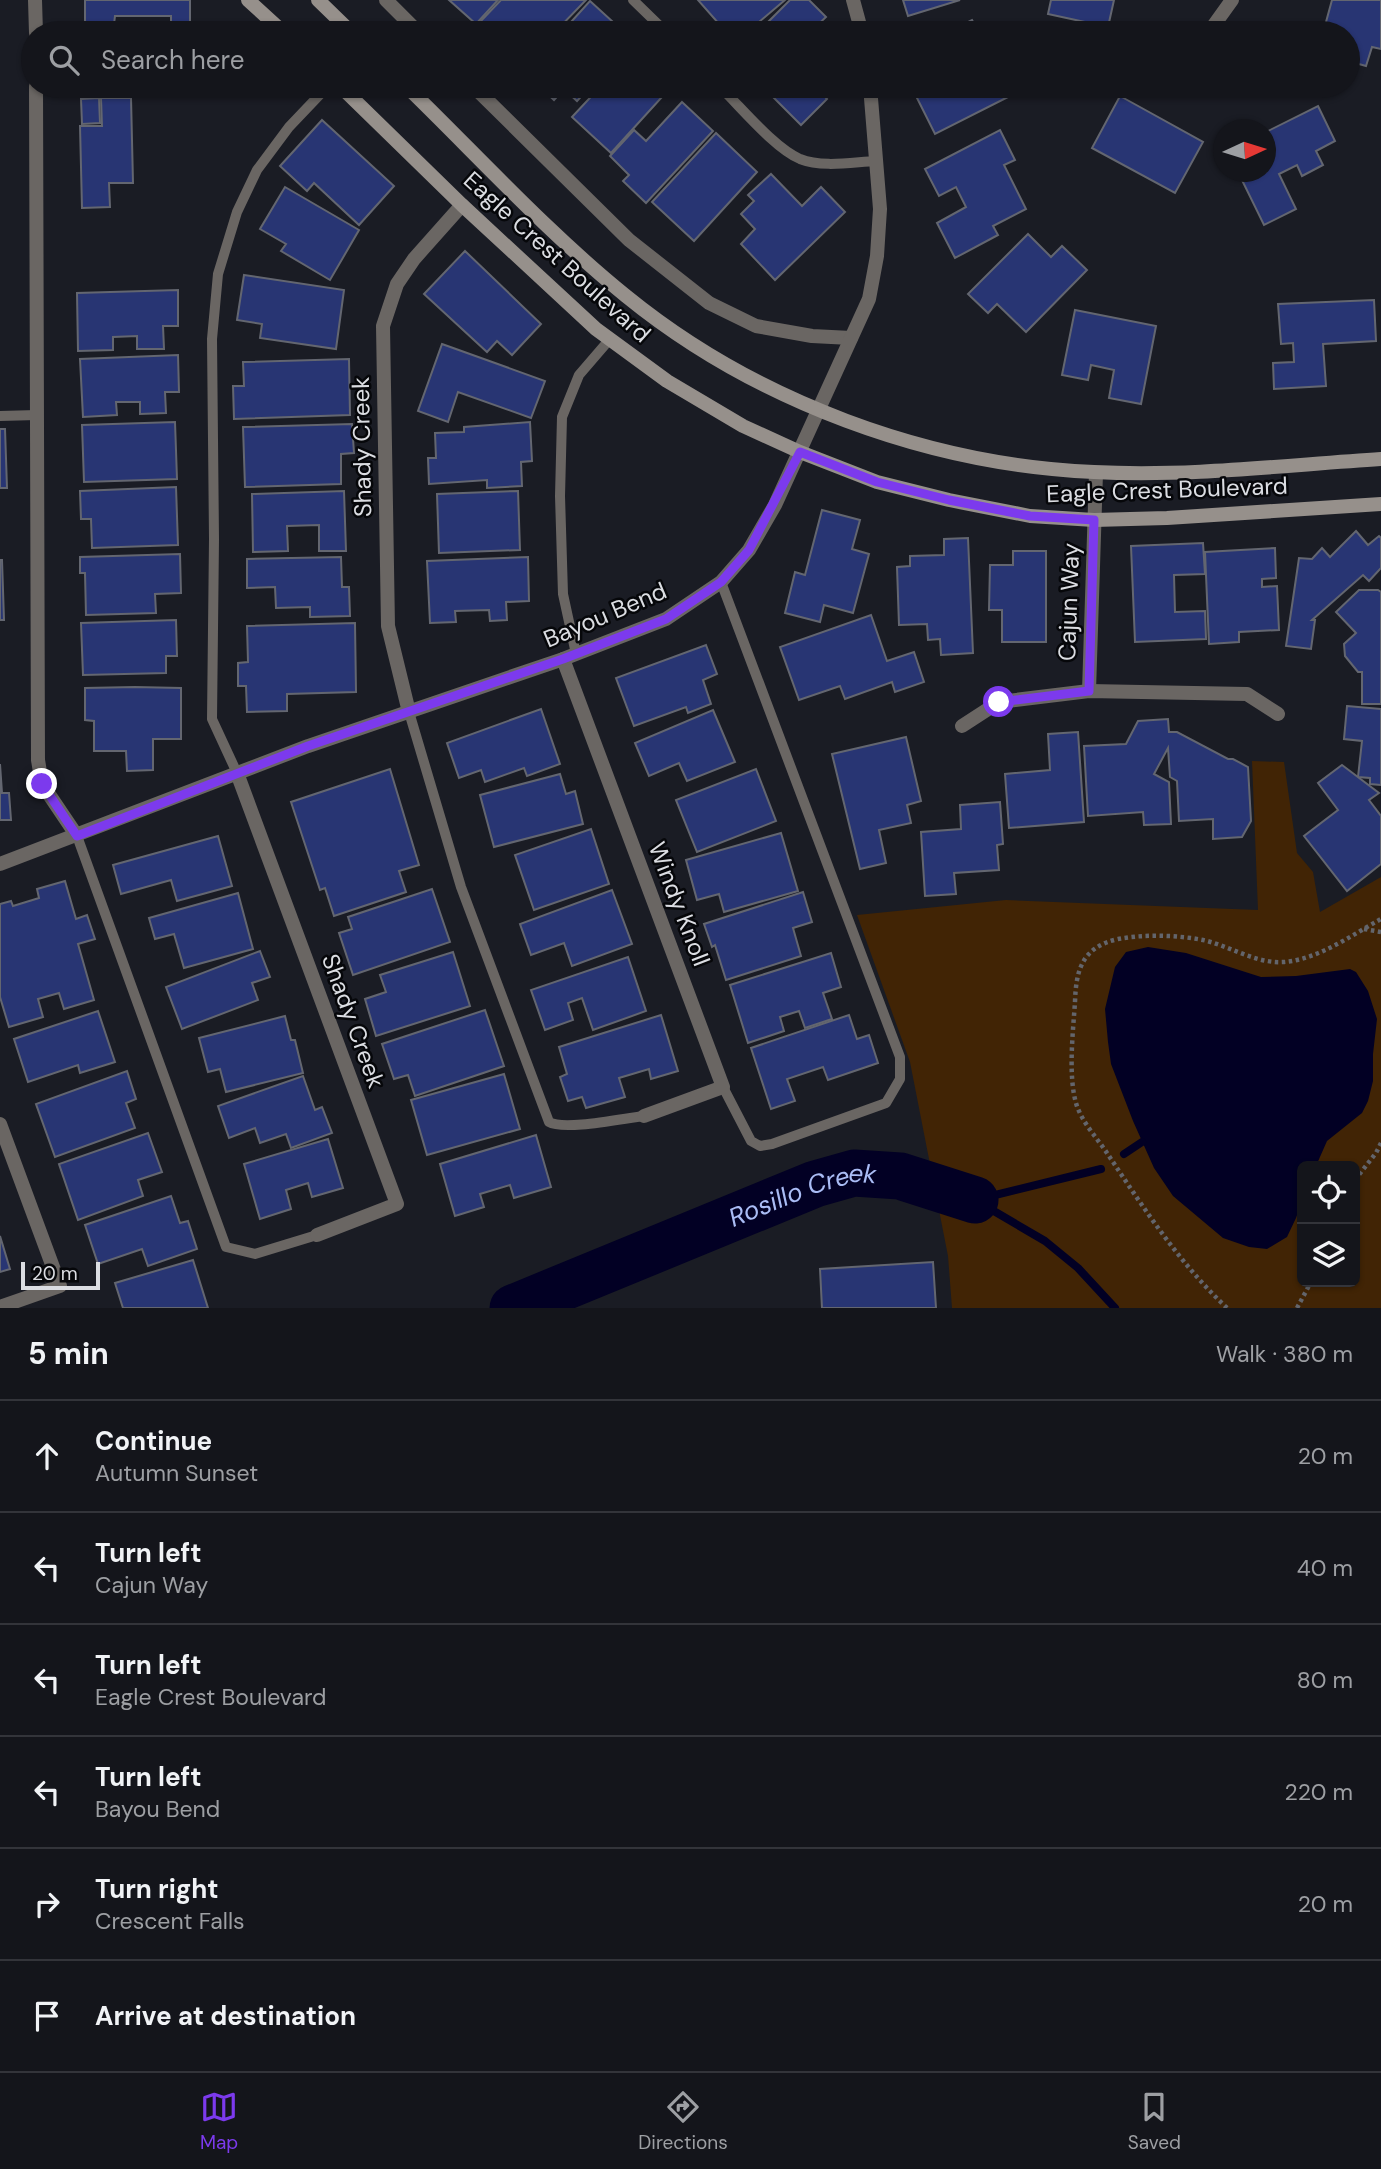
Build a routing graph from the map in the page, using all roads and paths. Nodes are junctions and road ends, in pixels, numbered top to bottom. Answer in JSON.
{"nodes":[{"id":1,"x":36,"y":0,"type":"edge"},
{"id":2,"x":248,"y":0,"type":"edge"},
{"id":3,"x":318,"y":0,"type":"edge"},
{"id":4,"x":386,"y":0,"type":"edge"},
{"id":5,"x":633,"y":0,"type":"edge"},
{"id":6,"x":853,"y":0,"type":"edge"},
{"id":7,"x":1232,"y":0,"type":"edge"},
{"id":8,"x":36,"y":21,"type":"edge"},
{"id":9,"x":271,"y":21,"type":"edge"},
{"id":10,"x":340,"y":21,"type":"edge"},
{"id":11,"x":407,"y":21,"type":"edge"},
{"id":12,"x":655,"y":21,"type":"edge"},
{"id":13,"x":859,"y":21,"type":"edge"},
{"id":14,"x":1217,"y":21,"type":"edge"},
{"id":15,"x":36,"y":98,"type":"edge"},
{"id":16,"x":317,"y":98,"type":"edge"},
{"id":17,"x":352,"y":98,"type":"edge"},
{"id":18,"x":418,"y":98,"type":"edge"},
{"id":19,"x":485,"y":98,"type":"edge"},
{"id":20,"x":731,"y":98,"type":"edge"},
{"id":21,"x":871,"y":98,"type":"edge"},
{"id":22,"x":876,"y":161,"type":"junction"},
{"id":23,"x":462,"y":205,"type":"junction"},
{"id":24,"x":850,"y":338,"type":"junction"},
{"id":25,"x":610,"y":339,"type":"junction"},
{"id":26,"x":817,"y":409,"type":"junction"},
{"id":27,"x":37,"y":415,"type":"junction"},
{"id":28,"x":0,"y":416,"type":"edge"},
{"id":29,"x":800,"y":452,"type":"junction"},
{"id":30,"x":1381,"y":459,"type":"edge"},
{"id":31,"x":1096,"y":472,"type":"junction"},
{"id":32,"x":1381,"y":504,"type":"edge"},
{"id":33,"x":1094,"y":520,"type":"junction"},
{"id":34,"x":721,"y":582,"type":"junction"},
{"id":35,"x":569,"y":657,"type":"junction"},
{"id":36,"x":1089,"y":691,"type":"junction"},
{"id":37,"x":409,"y":712,"type":"junction"},
{"id":38,"x":1278,"y":715,"type":"dead end"},
{"id":39,"x":962,"y":726,"type":"dead end"},
{"id":40,"x":237,"y":773,"type":"junction"},
{"id":41,"x":77,"y":836,"type":"junction"},
{"id":42,"x":0,"y":864,"type":"edge"},
{"id":43,"x":1381,"y":919,"type":"edge"},
{"id":44,"x":1363,"y":929,"type":"junction"},
{"id":45,"x":1381,"y":932,"type":"edge"},
{"id":46,"x":723,"y":1087,"type":"junction"},
{"id":47,"x":644,"y":1116,"type":"joint"},
{"id":48,"x":0,"y":1124,"type":"edge"},
{"id":49,"x":1381,"y":1143,"type":"edge"},
{"id":50,"x":1360,"y":1174,"type":"edge"},
{"id":51,"x":317,"y":1235,"type":"joint"},
{"id":52,"x":1308,"y":1287,"type":"edge"},
{"id":53,"x":0,"y":1307,"type":"edge"},
{"id":54,"x":1227,"y":1308,"type":"edge"},
{"id":55,"x":1297,"y":1308,"type":"edge"}],
"edges":[{"from":1,"to":8,"type":"street"},
{"from":2,"to":9,"type":"main road"},
{"from":3,"to":10,"type":"main road"},
{"from":4,"to":11,"type":"street"},
{"from":5,"to":12,"type":"lane"},
{"from":6,"to":13,"type":"street"},
{"from":7,"to":14,"type":"street"},
{"from":15,"to":27,"type":"street"},
{"from":16,"to":40,"type":"lane"},
{"from":17,"to":23,"type":"main road","name":"Eagle Crest Boulevard"},
{"from":18,"to":26,"type":"main road","name":"Eagle Crest Boulevard"},
{"from":19,"to":24,"type":"street"},
{"from":20,"to":22,"type":"lane"},
{"from":21,"to":22,"type":"street","name":"Bayou Bend"},
{"from":22,"to":24,"type":"street","name":"Bayou Bend"},
{"from":23,"to":25,"type":"main road","name":"Eagle Crest Boulevard"},
{"from":23,"to":37,"type":"street","name":"Shady Creek"},
{"from":24,"to":26,"type":"street","name":"Bayou Bend"},
{"from":25,"to":29,"type":"main road","name":"Eagle Crest Boulevard"},
{"from":25,"to":35,"type":"lane"},
{"from":26,"to":29,"type":"street","name":"Bayou Bend"},
{"from":26,"to":31,"type":"main road","name":"Eagle Crest Boulevard"},
{"from":27,"to":28,"type":"lane"},
{"from":27,"to":41,"type":"street"},
{"from":29,"to":33,"type":"main road","name":"Eagle Crest Boulevard"},
{"from":29,"to":34,"type":"street","name":"Bayou Bend"},
{"from":30,"to":31,"type":"main road","name":"Eagle Crest Boulevard"},
{"from":31,"to":33,"type":"street","name":"Cajun Way"},
{"from":32,"to":33,"type":"main road","name":"Eagle Crest Boulevard"},
{"from":33,"to":36,"type":"street","name":"Cajun Way"},
{"from":34,"to":35,"type":"street","name":"Bayou Bend"},
{"from":34,"to":46,"type":"lane"},
{"from":35,"to":37,"type":"street","name":"Bayou Bend"},
{"from":35,"to":46,"type":"street","name":"Windy Knoll"},
{"from":36,"to":38,"type":"street"},
{"from":36,"to":39,"type":"street"},
{"from":37,"to":40,"type":"street","name":"Bayou Bend"},
{"from":37,"to":47,"type":"lane"},
{"from":40,"to":41,"type":"street","name":"Bayou Bend"},
{"from":40,"to":51,"type":"street","name":"Shady Creek"},
{"from":41,"to":42,"type":"street","name":"Bayou Bend"},
{"from":41,"to":51,"type":"lane"},
{"from":43,"to":44,"type":"path"},
{"from":44,"to":45,"type":"path"},
{"from":44,"to":54,"type":"path"},
{"from":46,"to":47,"type":"street"},
{"from":48,"to":53,"type":"street"},
{"from":49,"to":50,"type":"path"},
{"from":52,"to":55,"type":"path"}]}
